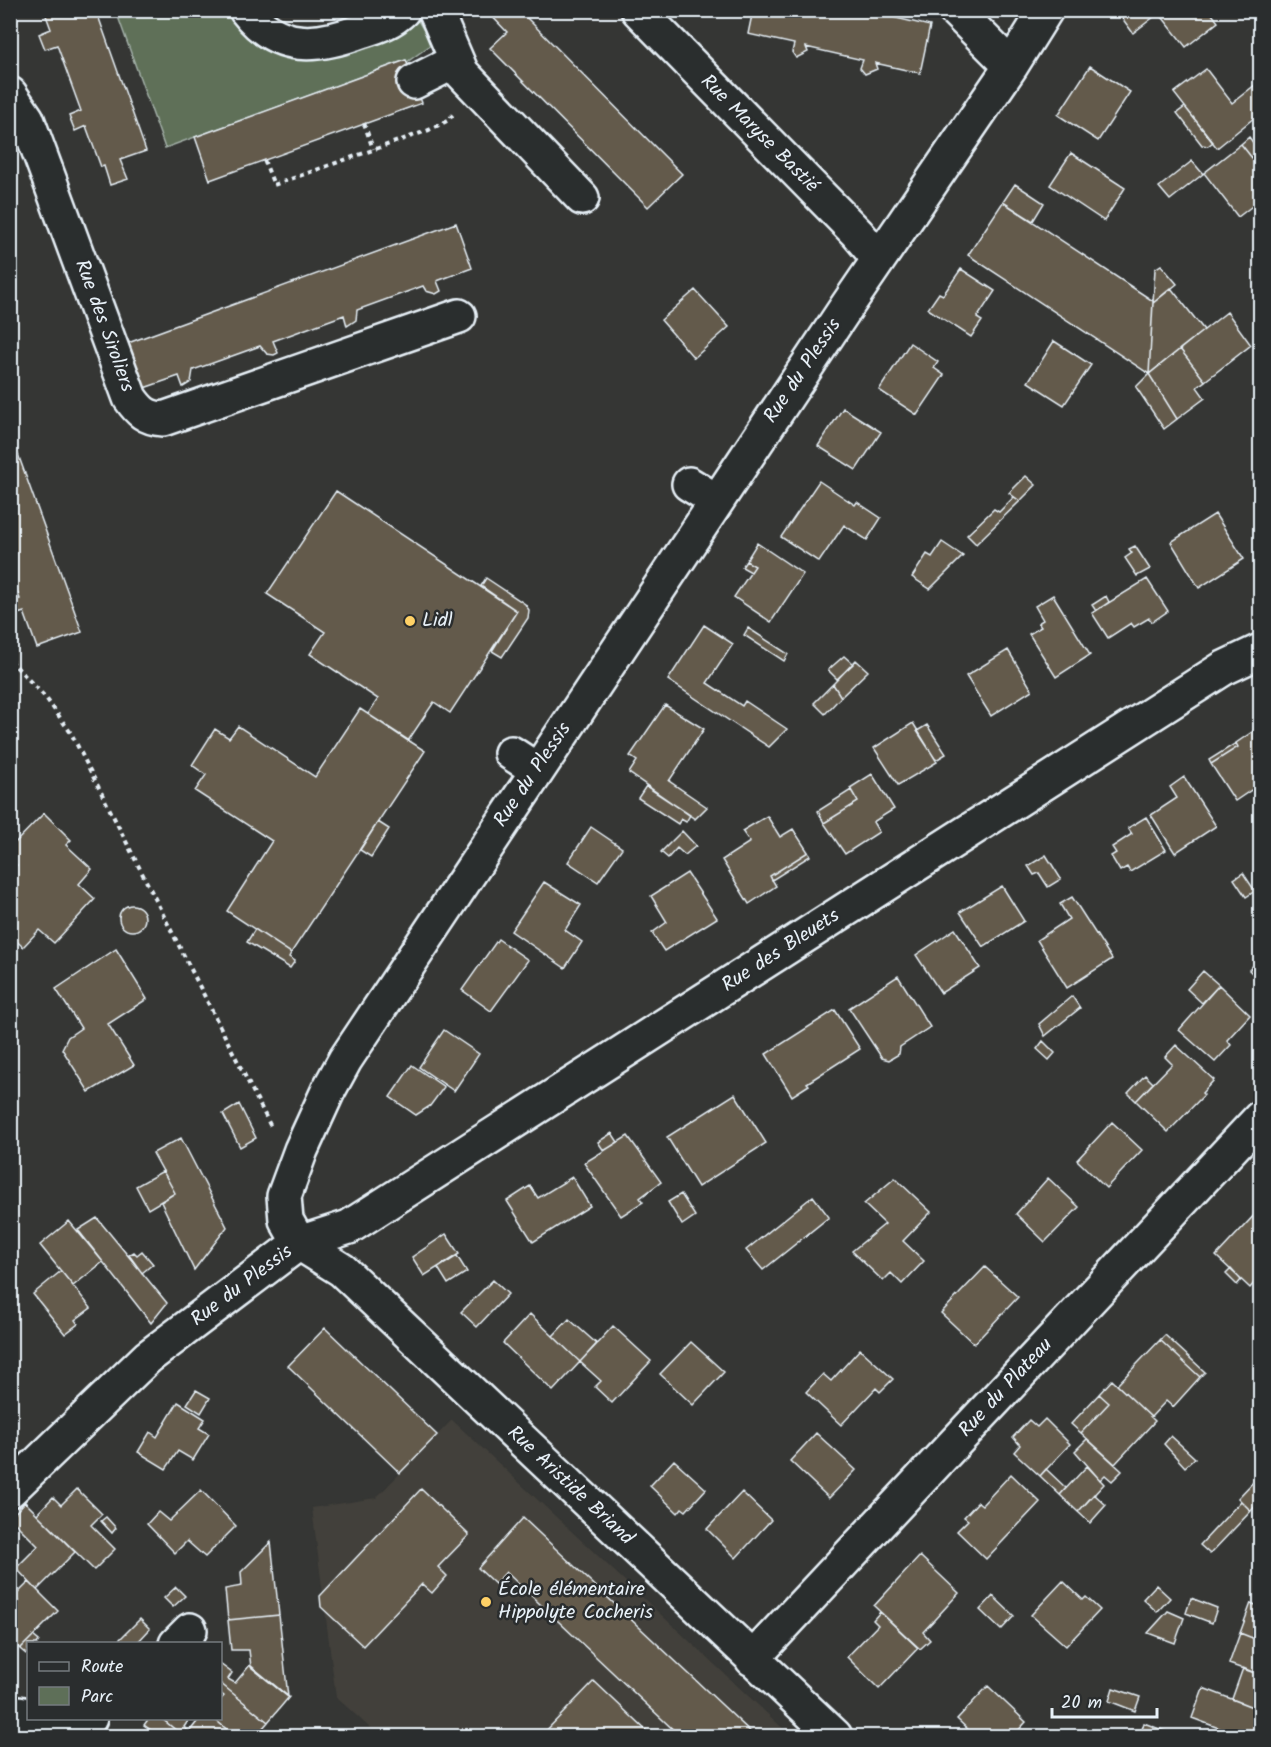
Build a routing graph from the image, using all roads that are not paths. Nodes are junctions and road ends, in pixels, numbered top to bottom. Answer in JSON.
{"nodes":[{"id":1,"x":246,"y":10,"type":"edge"},
{"id":2,"x":403,"y":10,"type":"edge"},
{"id":3,"x":435,"y":10,"type":"edge"},
{"id":4,"x":638,"y":10,"type":"edge"},
{"id":5,"x":955,"y":10,"type":"edge"},
{"id":6,"x":1046,"y":10,"type":"edge"},
{"id":7,"x":456,"y":61,"type":"junction"},
{"id":8,"x":1011,"y":66,"type":"junction"},
{"id":9,"x":414,"y":82,"type":"dead end"},
{"id":10,"x":10,"y":94,"type":"edge"},
{"id":11,"x":582,"y":198,"type":"dead end"},
{"id":12,"x":879,"y":259,"type":"junction"},
{"id":13,"x":459,"y":316,"type":"dead end"},
{"id":14,"x":689,"y":484,"type":"dead end"},
{"id":15,"x":717,"y":501,"type":"junction"},
{"id":16,"x":1260,"y":651,"type":"edge"},
{"id":17,"x":1260,"y":1118,"type":"edge"},
{"id":18,"x":298,"y":1243,"type":"junction"},
{"id":19,"x":10,"y":1490,"type":"edge"},
{"id":20,"x":752,"y":1659,"type":"junction"},
{"id":21,"x":27,"y":1716,"type":"edge"},
{"id":22,"x":48,"y":1720,"type":"edge"},
{"id":23,"x":84,"y":1720,"type":"edge"},
{"id":24,"x":16,"y":1737,"type":"edge"},
{"id":25,"x":835,"y":1737,"type":"edge"}],
"edges":[{"from":1,"to":2,"type":"street"},
{"from":3,"to":7,"type":"street"},
{"from":4,"to":12,"type":"street","name":"Rue Maryse Bastié"},
{"from":5,"to":8,"type":"street"},
{"from":6,"to":8,"type":"street","name":"Rue du Plessis"},
{"from":7,"to":9,"type":"street"},
{"from":7,"to":11,"type":"street"},
{"from":8,"to":12,"type":"street","name":"Rue du Plessis"},
{"from":10,"to":13,"type":"street","name":"Rue des Siroliers"},
{"from":12,"to":15,"type":"street","name":"Rue du Plessis"},
{"from":14,"to":15,"type":"street"},
{"from":15,"to":18,"type":"street","name":"Rue du Plessis"},
{"from":16,"to":18,"type":"street","name":"Rue des Bleuets"},
{"from":17,"to":20,"type":"street","name":"Rue du Plateau"},
{"from":18,"to":19,"type":"street","name":"Rue du Plessis"},
{"from":18,"to":20,"type":"street","name":"Rue Aristide Briand"},
{"from":20,"to":25,"type":"street","name":"Rue Aristide Briand"},
{"from":21,"to":24,"type":"street"},
{"from":22,"to":23,"type":"street"}]}
